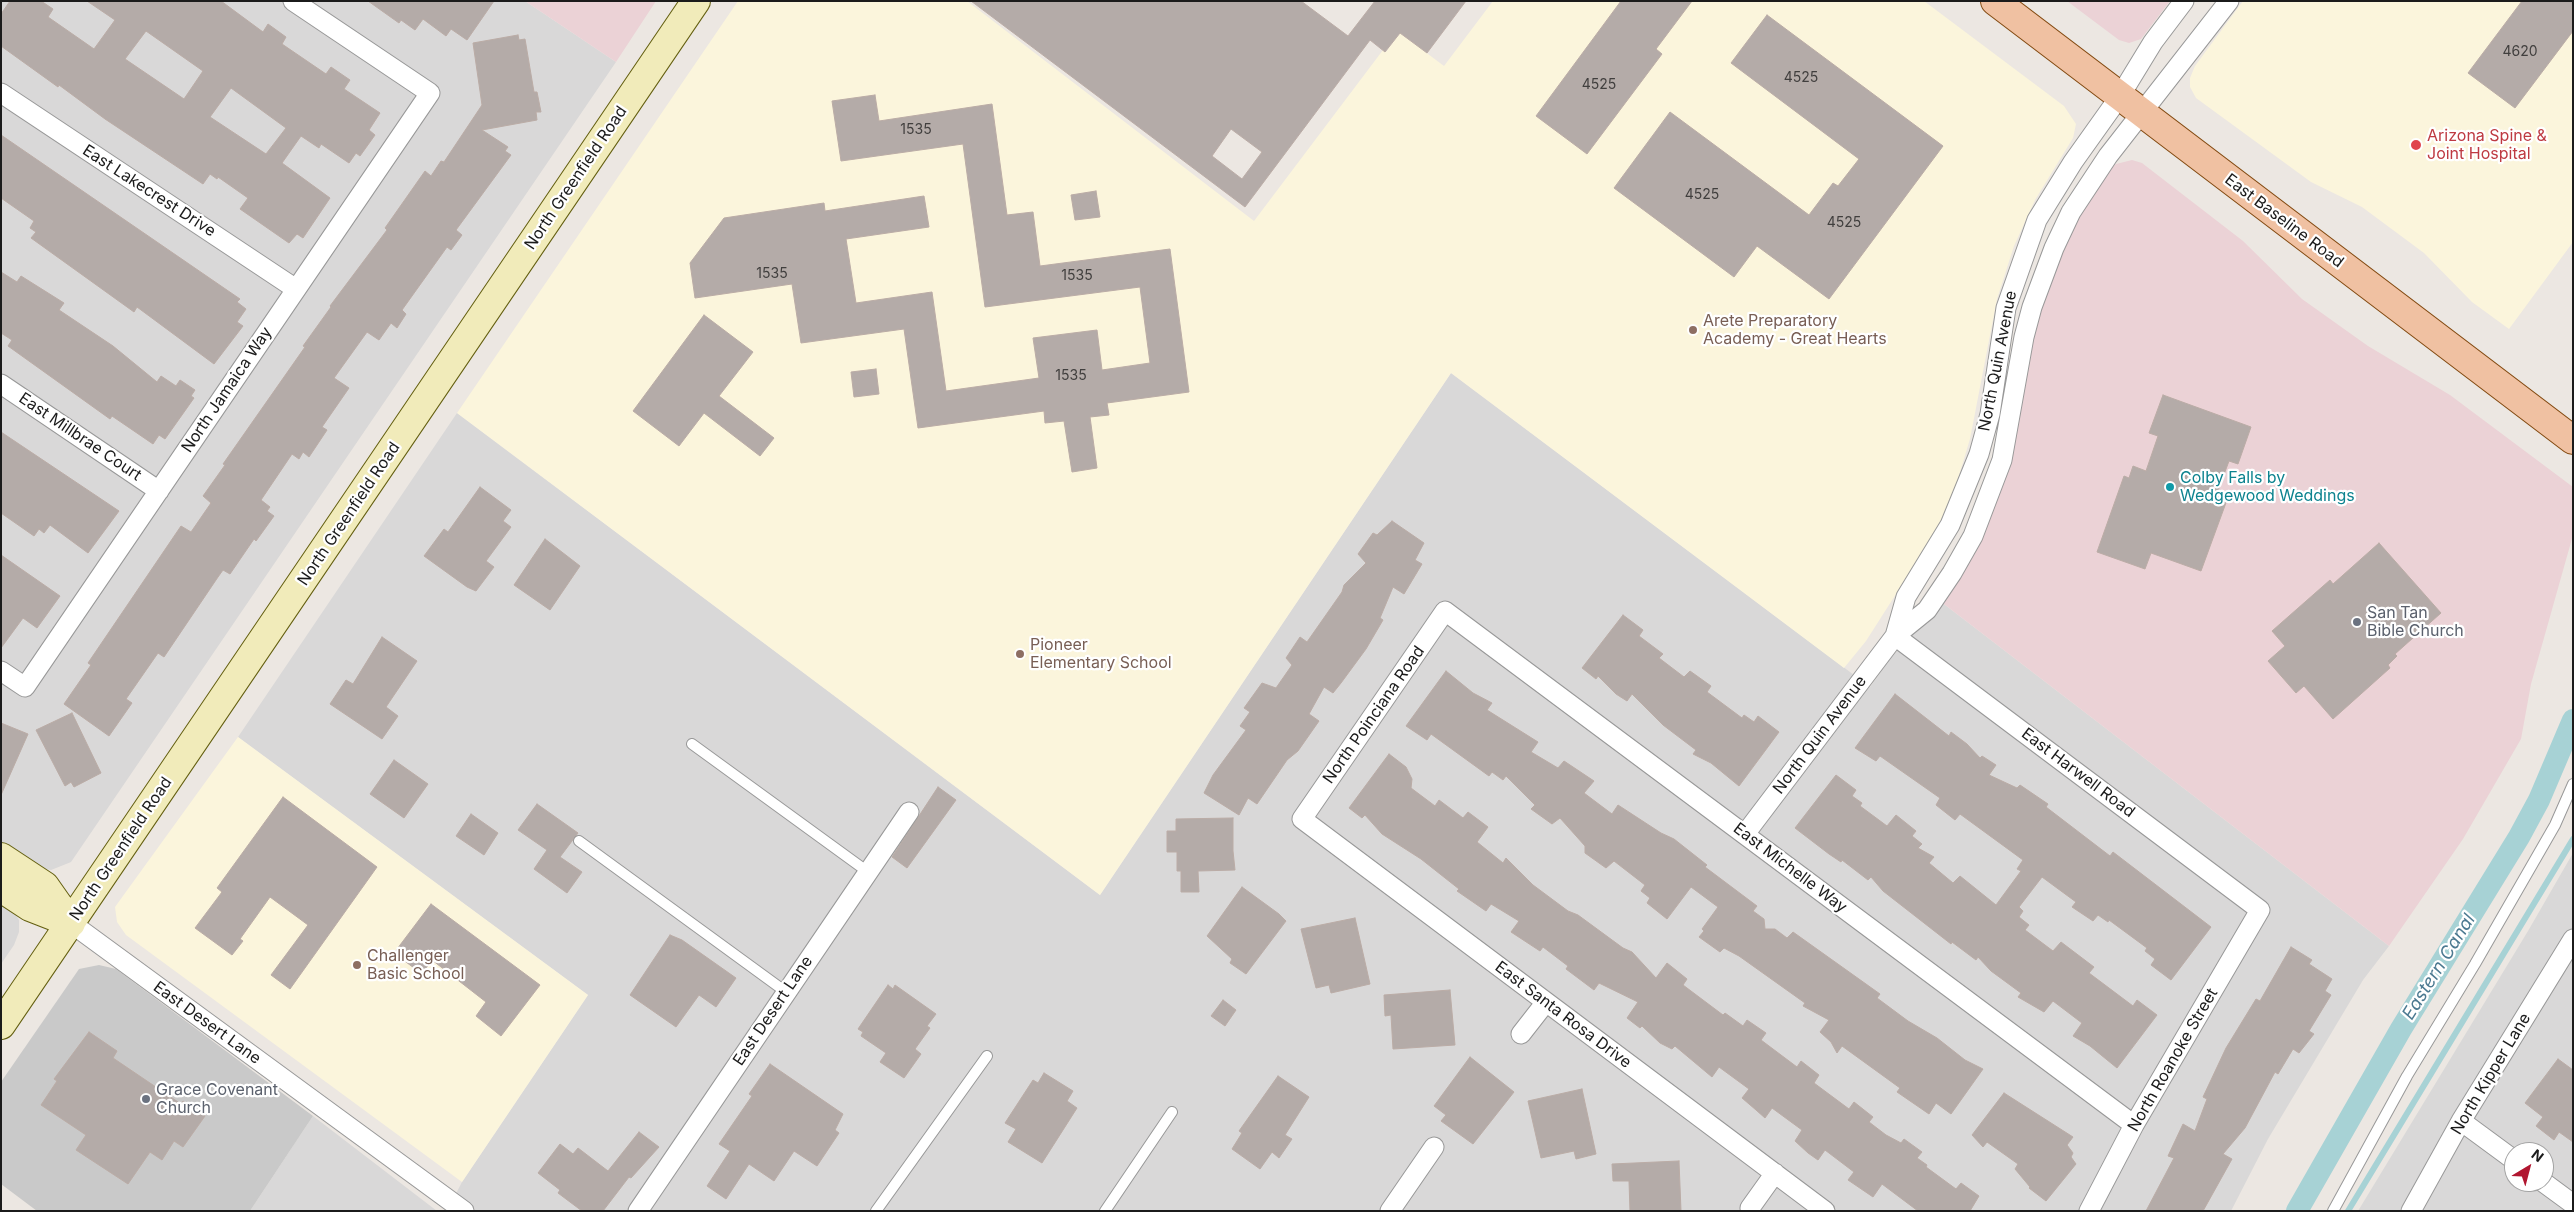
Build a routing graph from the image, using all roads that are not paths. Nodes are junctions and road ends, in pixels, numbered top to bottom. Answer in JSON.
{"nodes":[{"id":1,"x":293,"y":1,"type":"edge"},
{"id":2,"x":696,"y":1,"type":"edge"},
{"id":3,"x":1995,"y":1,"type":"edge"},
{"id":4,"x":2184,"y":1,"type":"edge"},
{"id":5,"x":2229,"y":1,"type":"edge"},
{"id":6,"x":1,"y":94,"type":"edge"},
{"id":7,"x":2131,"y":104,"type":"junction"},
{"id":8,"x":2017,"y":274,"type":"junction"},
{"id":9,"x":2039,"y":284,"type":"junction"},
{"id":10,"x":296,"y":289,"type":"junction"},
{"id":11,"x":1,"y":384,"type":"edge"},
{"id":12,"x":2573,"y":440,"type":"edge"},
{"id":13,"x":159,"y":491,"type":"junction"},
{"id":14,"x":1445,"y":612,"type":"joint"},
{"id":15,"x":1895,"y":636,"type":"junction"},
{"id":16,"x":1,"y":671,"type":"edge"},
{"id":17,"x":692,"y":744,"type":"dead end"},
{"id":18,"x":2573,"y":784,"type":"edge"},
{"id":19,"x":909,"y":812,"type":"dead end"},
{"id":20,"x":1302,"y":819,"type":"joint"},
{"id":21,"x":1745,"y":834,"type":"junction"},
{"id":22,"x":579,"y":841,"type":"dead end"},
{"id":23,"x":1,"y":857,"type":"edge"},
{"id":24,"x":868,"y":872,"type":"junction"},
{"id":25,"x":1,"y":888,"type":"edge"},
{"id":26,"x":2260,"y":910,"type":"joint"},
{"id":27,"x":71,"y":923,"type":"junction"},
{"id":28,"x":2573,"y":939,"type":"edge"},
{"id":29,"x":786,"y":992,"type":"junction"},
{"id":30,"x":1546,"y":1002,"type":"junction"},
{"id":31,"x":1,"y":1025,"type":"edge"},
{"id":32,"x":1522,"y":1034,"type":"dead end"},
{"id":33,"x":987,"y":1056,"type":"dead end"},
{"id":34,"x":1172,"y":1112,"type":"dead end"},
{"id":35,"x":2461,"y":1121,"type":"junction"},
{"id":36,"x":2134,"y":1125,"type":"junction"},
{"id":37,"x":1434,"y":1147,"type":"dead end"},
{"id":38,"x":2504,"y":1153,"type":"edge"},
{"id":39,"x":1775,"y":1173,"type":"junction"},
{"id":40,"x":2554,"y":1190,"type":"edge"},
{"id":41,"x":2573,"y":1204,"type":"edge"},
{"id":42,"x":452,"y":1207,"type":"edge"},
{"id":43,"x":1750,"y":1208,"type":"dead end"},
{"id":44,"x":638,"y":1211,"type":"edge"},
{"id":45,"x":876,"y":1211,"type":"edge"},
{"id":46,"x":1105,"y":1211,"type":"edge"},
{"id":47,"x":1390,"y":1211,"type":"edge"},
{"id":48,"x":1825,"y":1211,"type":"edge"},
{"id":49,"x":2088,"y":1211,"type":"edge"},
{"id":50,"x":2333,"y":1211,"type":"edge"},
{"id":51,"x":2411,"y":1211,"type":"edge"}],
"edges":[{"from":1,"to":10,"type":"street","name":"North Jamaica Way"},
{"from":2,"to":27,"type":"main road","name":"North Greenfield Road"},
{"from":3,"to":7,"type":"main road","name":"East Baseline Road"},
{"from":4,"to":7,"type":"street"},
{"from":5,"to":7,"type":"street"},
{"from":6,"to":10,"type":"street","name":"East Lakecrest Drive"},
{"from":7,"to":8,"type":"street","name":"North Quin Avenue"},
{"from":7,"to":9,"type":"street","name":"North Quin Avenue"},
{"from":7,"to":12,"type":"main road","name":"East Baseline Road"},
{"from":8,"to":9,"type":"lane"},
{"from":8,"to":15,"type":"street","name":"North Quin Avenue"},
{"from":9,"to":15,"type":"street","name":"North Quin Avenue"},
{"from":10,"to":13,"type":"street","name":"North Jamaica Way"},
{"from":11,"to":13,"type":"street","name":"East Millbrae Court"},
{"from":13,"to":16,"type":"street","name":"North Jamaica Way"},
{"from":14,"to":20,"type":"street","name":"North Poinciana Road"},
{"from":14,"to":21,"type":"street","name":"East Michelle Way"},
{"from":15,"to":21,"type":"street","name":"North Quin Avenue"},
{"from":15,"to":26,"type":"street","name":"East Harwell Road"},
{"from":17,"to":24,"type":"lane"},
{"from":18,"to":50,"type":"lane"},
{"from":19,"to":24,"type":"street","name":"East Desert Lane"},
{"from":20,"to":30,"type":"street","name":"East Santa Rosa Drive"},
{"from":21,"to":36,"type":"street","name":"East Michelle Way"},
{"from":22,"to":29,"type":"lane"},
{"from":23,"to":27,"type":"main road"},
{"from":24,"to":29,"type":"street","name":"East Desert Lane"},
{"from":25,"to":27,"type":"main road"},
{"from":26,"to":36,"type":"street","name":"North Roanoke Street"},
{"from":27,"to":31,"type":"main road","name":"North Greenfield Road"},
{"from":27,"to":42,"type":"street","name":"East Desert Lane"},
{"from":28,"to":35,"type":"street","name":"North Kipper Lane"},
{"from":29,"to":44,"type":"street","name":"East Desert Lane"},
{"from":30,"to":32,"type":"street"},
{"from":30,"to":39,"type":"street","name":"East Santa Rosa Drive"},
{"from":33,"to":45,"type":"lane"},
{"from":34,"to":46,"type":"lane"},
{"from":35,"to":38,"type":"street"},
{"from":35,"to":51,"type":"street","name":"North Kipper Lane"},
{"from":36,"to":49,"type":"street","name":"North Roanoke Street"},
{"from":37,"to":47,"type":"street"},
{"from":39,"to":43,"type":"street"},
{"from":39,"to":48,"type":"street","name":"East Santa Rosa Drive"},
{"from":40,"to":41,"type":"street"}]}
